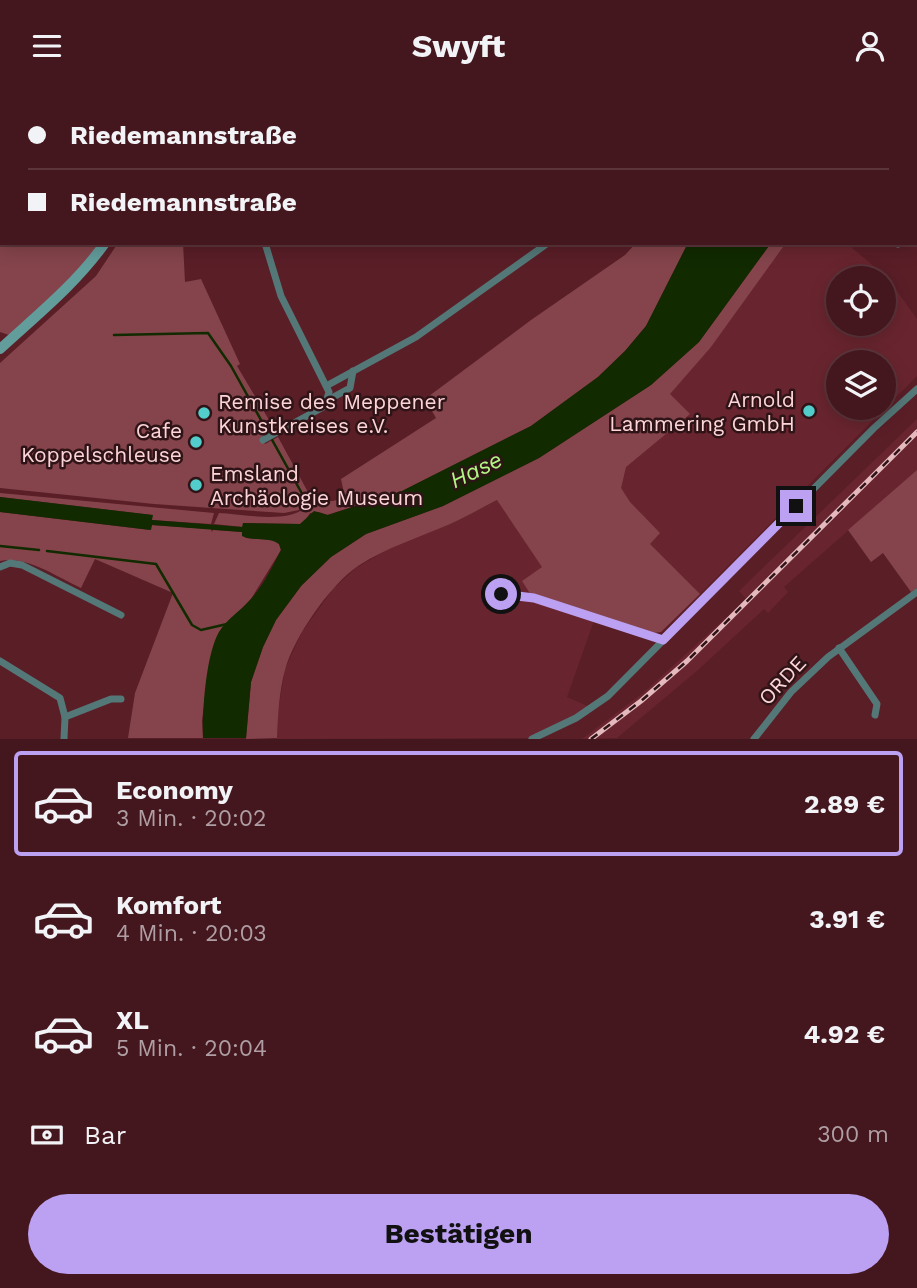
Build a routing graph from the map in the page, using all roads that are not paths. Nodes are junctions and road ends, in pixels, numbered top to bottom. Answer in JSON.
{"nodes":[{"id":1,"x":104,"y":245,"type":"edge"},
{"id":2,"x":266,"y":245,"type":"edge"},
{"id":3,"x":545,"y":245,"type":"edge"},
{"id":4,"x":0,"y":349,"type":"edge"},
{"id":5,"x":353,"y":371,"type":"junction"},
{"id":6,"x":328,"y":386,"type":"junction"},
{"id":7,"x":917,"y":389,"type":"edge"},
{"id":8,"x":328,"y":400,"type":"junction"},
{"id":9,"x":265,"y":439,"type":"dead end"},
{"id":10,"x":0,"y":567,"type":"edge"},
{"id":11,"x":917,"y":592,"type":"edge"},
{"id":12,"x":501,"y":594,"type":"dead end"},
{"id":13,"x":121,"y":615,"type":"dead end"},
{"id":14,"x":663,"y":640,"type":"junction"},
{"id":15,"x":839,"y":648,"type":"junction"},
{"id":16,"x":0,"y":661,"type":"edge"},
{"id":17,"x":121,"y":699,"type":"dead end"},
{"id":18,"x":875,"y":715,"type":"dead end"},
{"id":19,"x":65,"y":717,"type":"junction"},
{"id":20,"x":64,"y":739,"type":"edge"},
{"id":21,"x":532,"y":739,"type":"edge"},
{"id":22,"x":754,"y":739,"type":"edge"}],
"edges":[{"from":1,"to":4,"type":"street"},
{"from":2,"to":6,"type":"street"},
{"from":3,"to":5,"type":"street"},
{"from":5,"to":6,"type":"street"},
{"from":5,"to":8,"type":"street"},
{"from":6,"to":8,"type":"street"},
{"from":7,"to":14,"type":"street"},
{"from":8,"to":9,"type":"street"},
{"from":10,"to":13,"type":"street"},
{"from":11,"to":15,"type":"street","name":"ORDE"},
{"from":12,"to":14,"type":"street"},
{"from":14,"to":21,"type":"street"},
{"from":15,"to":18,"type":"street"},
{"from":15,"to":22,"type":"street","name":"ORDE"},
{"from":16,"to":19,"type":"street"},
{"from":17,"to":19,"type":"street"},
{"from":19,"to":20,"type":"street"}]}
